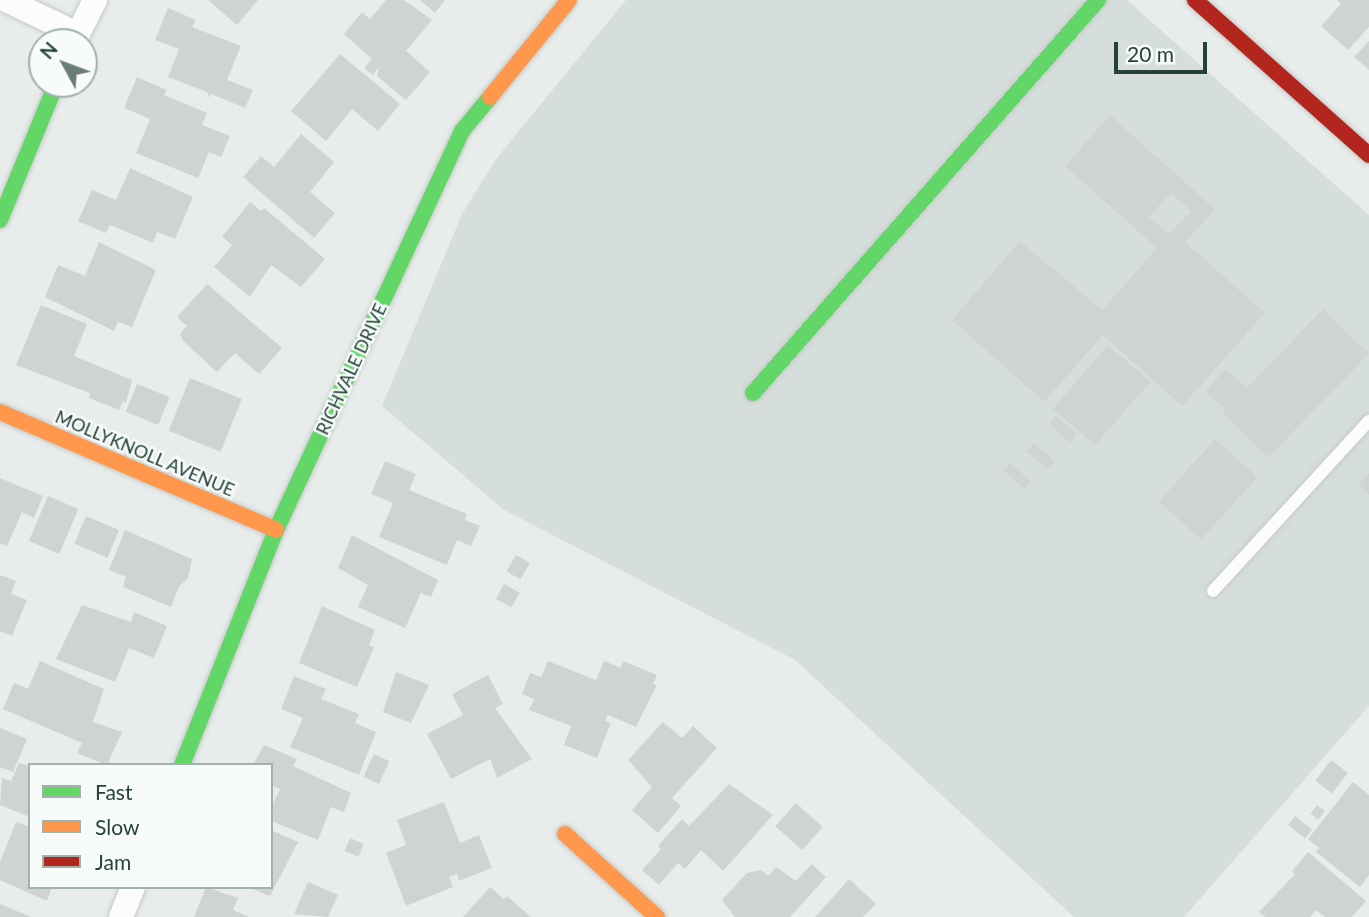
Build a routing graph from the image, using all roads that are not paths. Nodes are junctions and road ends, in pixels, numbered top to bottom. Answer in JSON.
{"nodes":[{"id":1,"x":6,"y":0,"type":"edge"},
{"id":2,"x":95,"y":0,"type":"edge"},
{"id":3,"x":569,"y":0,"type":"edge"},
{"id":4,"x":1098,"y":0,"type":"edge"},
{"id":5,"x":1195,"y":0,"type":"edge"},
{"id":6,"x":57,"y":28,"type":"edge"},
{"id":7,"x":80,"y":28,"type":"edge"},
{"id":8,"x":50,"y":98,"type":"edge"},
{"id":9,"x":1369,"y":155,"type":"edge"},
{"id":10,"x":0,"y":220,"type":"edge"},
{"id":11,"x":753,"y":393,"type":"dead end"},
{"id":12,"x":0,"y":412,"type":"edge"},
{"id":13,"x":1369,"y":421,"type":"edge"},
{"id":14,"x":276,"y":530,"type":"junction"},
{"id":15,"x":1213,"y":591,"type":"dead end"},
{"id":16,"x":183,"y":763,"type":"edge"},
{"id":17,"x":565,"y":834,"type":"dead end"},
{"id":18,"x":132,"y":889,"type":"edge"},
{"id":19,"x":121,"y":917,"type":"edge"},
{"id":20,"x":657,"y":917,"type":"edge"}],
"edges":[{"from":1,"to":6,"type":"street"},
{"from":2,"to":7,"type":"street"},
{"from":3,"to":14,"type":"street","name":"RICHVALE DRIVE"},
{"from":4,"to":11,"type":"street"},
{"from":5,"to":9,"type":"street"},
{"from":8,"to":10,"type":"street"},
{"from":12,"to":14,"type":"street","name":"MOLLYKNOLL AVENUE"},
{"from":13,"to":15,"type":"lane"},
{"from":14,"to":16,"type":"street","name":"RICHVALE DRIVE"},
{"from":17,"to":20,"type":"street"},
{"from":18,"to":19,"type":"street"}]}
